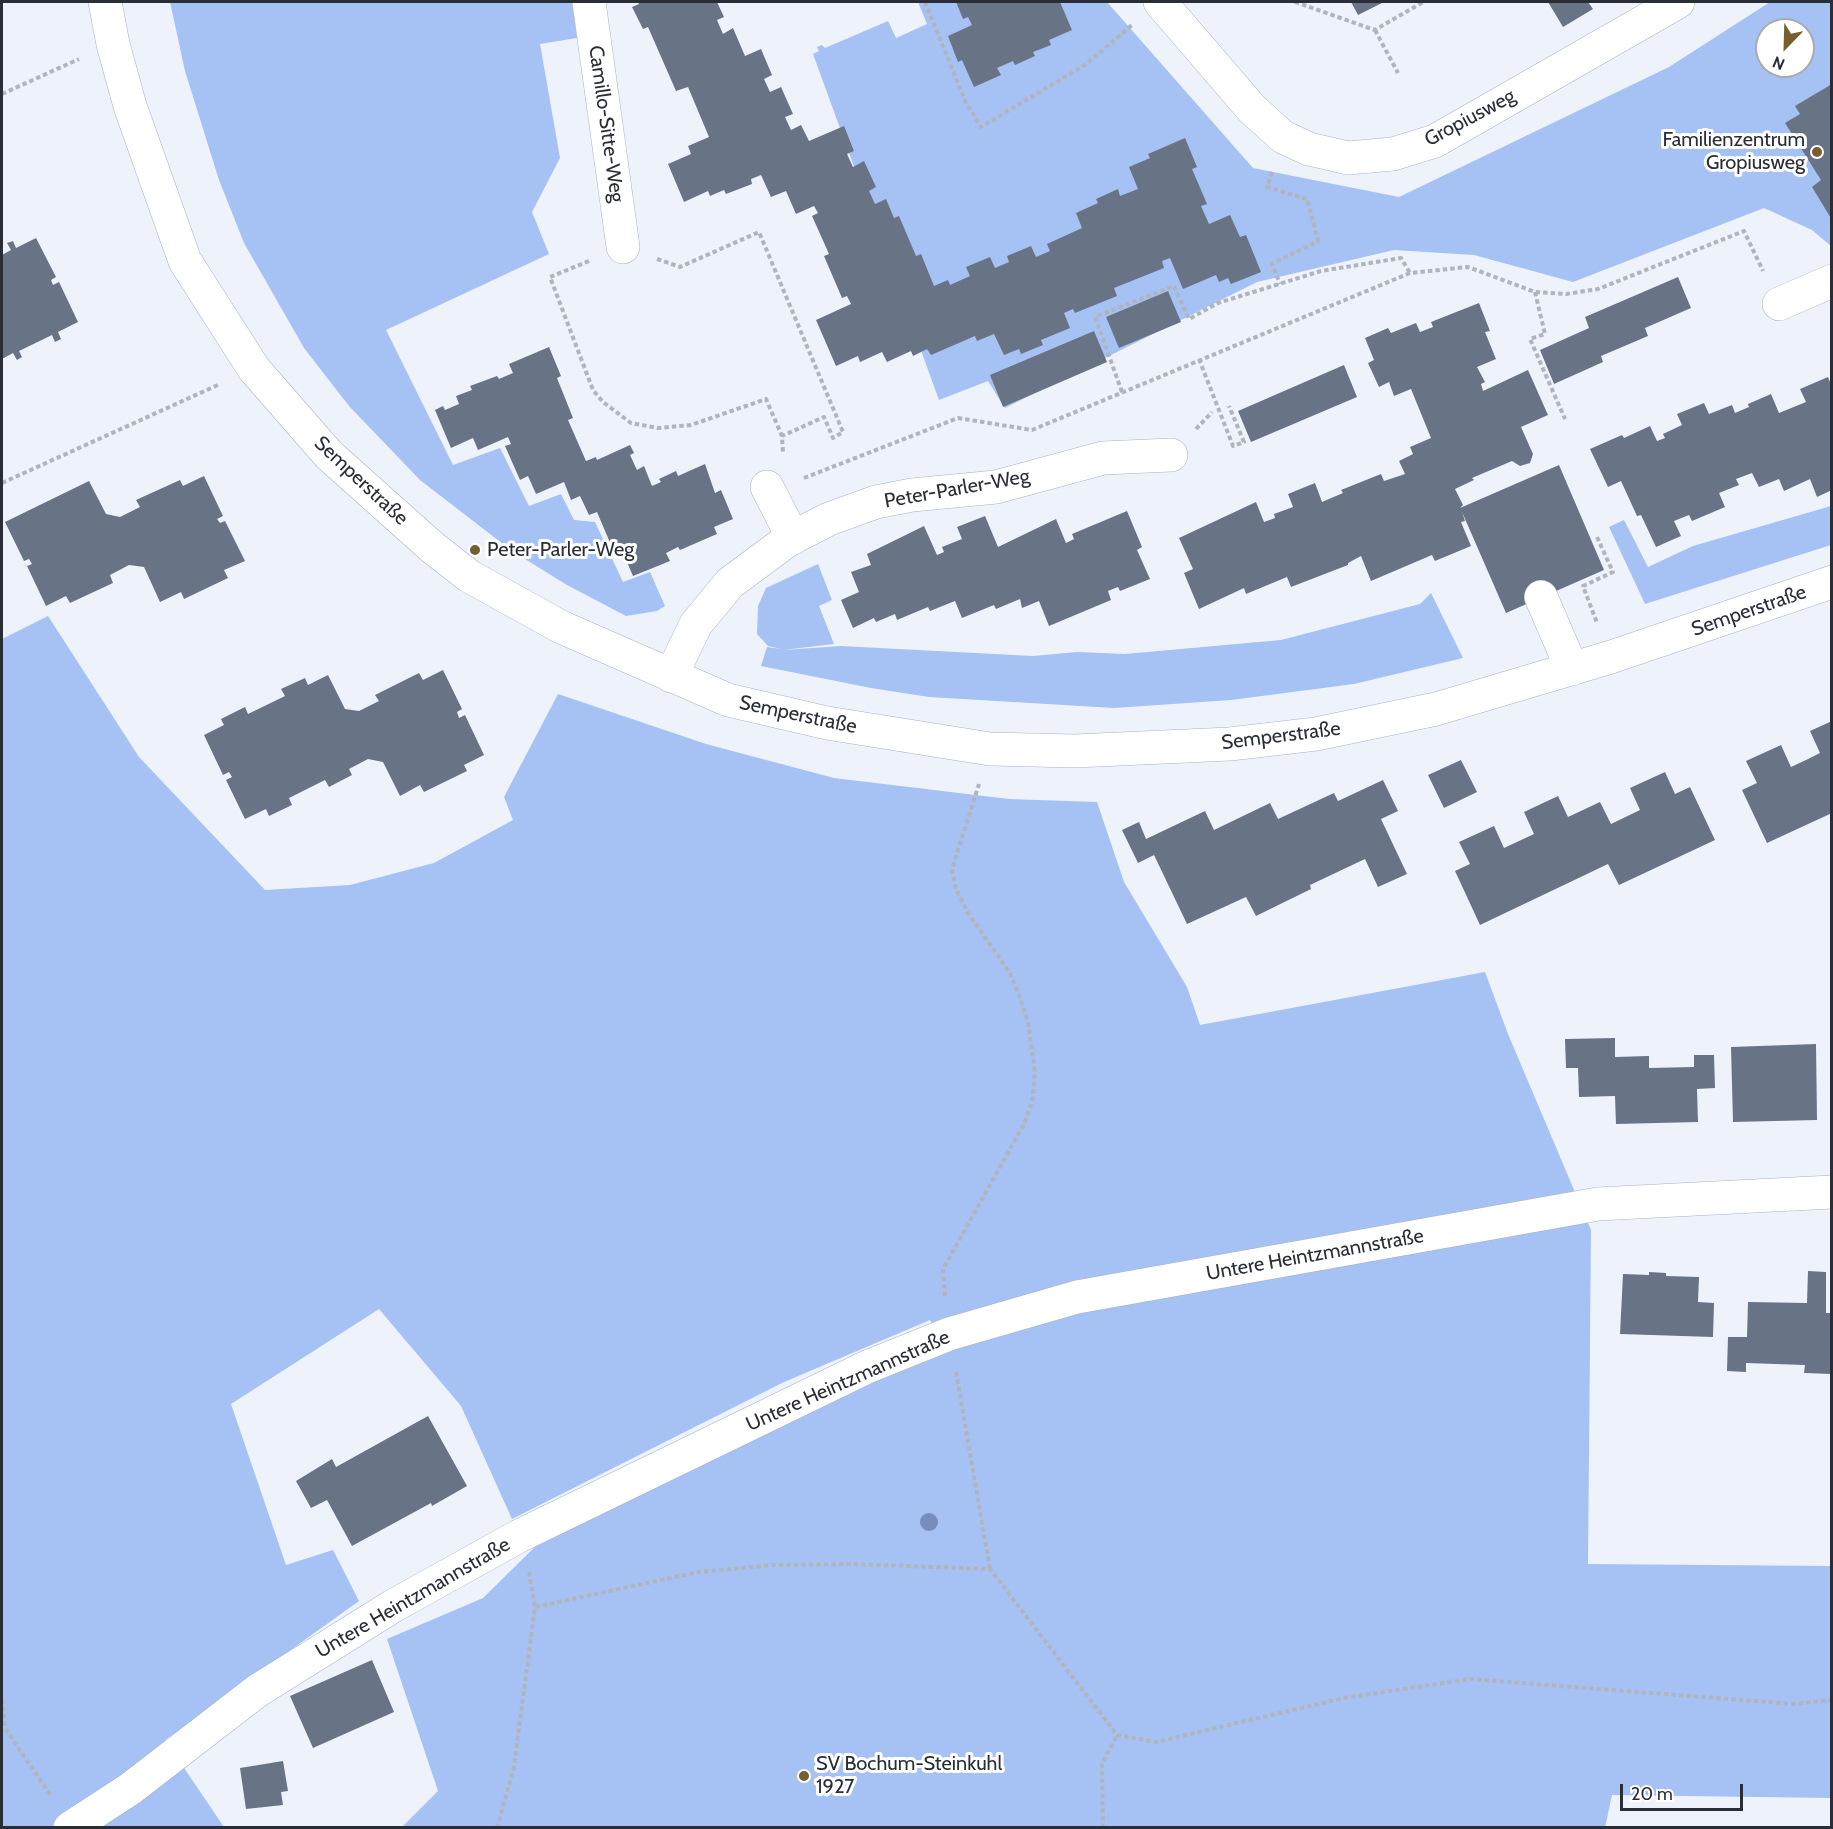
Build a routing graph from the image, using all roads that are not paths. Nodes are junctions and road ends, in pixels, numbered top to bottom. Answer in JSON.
{"nodes":[{"id":1,"x":105,"y":2,"type":"edge"},
{"id":2,"x":589,"y":2,"type":"edge"},
{"id":3,"x":1160,"y":2,"type":"edge"},
{"id":4,"x":1678,"y":2,"type":"edge"},
{"id":5,"x":623,"y":247,"type":"road end"},
{"id":6,"x":1832,"y":281,"type":"edge"},
{"id":7,"x":1779,"y":304,"type":"road end"},
{"id":8,"x":1171,"y":455,"type":"dead end"},
{"id":9,"x":782,"y":484,"type":"road end"},
{"id":10,"x":793,"y":538,"type":"junction"},
{"id":11,"x":1832,"y":582,"type":"edge"},
{"id":12,"x":1542,"y":597,"type":"dead end"},
{"id":13,"x":1572,"y":669,"type":"junction"},
{"id":14,"x":671,"y":675,"type":"junction"},
{"id":15,"x":1832,"y":1191,"type":"edge"},
{"id":16,"x":71,"y":1827,"type":"edge"}],
"edges":[{"from":1,"to":14,"type":"street","name":"Semperstraße"},
{"from":2,"to":5,"type":"street","name":"Camillo-Sitte-Weg"},
{"from":3,"to":4,"type":"street","name":"Gropiusweg"},
{"from":6,"to":7,"type":"street"},
{"from":8,"to":10,"type":"street","name":"Peter-Parler-Weg"},
{"from":9,"to":10,"type":"street"},
{"from":10,"to":14,"type":"street","name":"Peter-Parler-Weg"},
{"from":11,"to":13,"type":"street","name":"Semperstraße"},
{"from":12,"to":13,"type":"street"},
{"from":13,"to":14,"type":"street","name":"Semperstraße"},
{"from":15,"to":16,"type":"street","name":"Untere Heintzmannstraße"}]}
